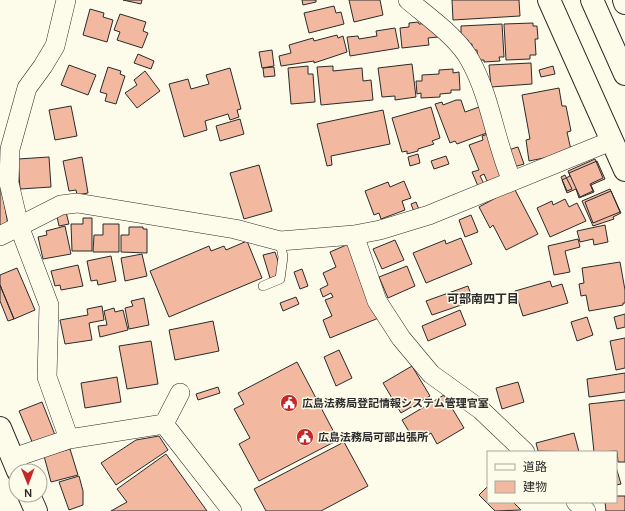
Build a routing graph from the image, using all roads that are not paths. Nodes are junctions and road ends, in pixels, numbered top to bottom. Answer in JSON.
{"nodes":[{"id":1,"x":66,"y":0,"type":"edge"},
{"id":2,"x":408,"y":0,"type":"edge"},
{"id":3,"x":549,"y":0,"type":"edge"},
{"id":4,"x":592,"y":0,"type":"edge"},
{"id":5,"x":625,"y":74,"type":"edge"},
{"id":6,"x":611,"y":141,"type":"junction"},
{"id":7,"x":625,"y":170,"type":"edge"},
{"id":8,"x":512,"y":181,"type":"junction"},
{"id":9,"x":19,"y":226,"type":"junction"},
{"id":10,"x":354,"y":235,"type":"junction"},
{"id":11,"x":0,"y":236,"type":"edge"},
{"id":12,"x":280,"y":241,"type":"junction"},
{"id":13,"x":263,"y":286,"type":"dead end"},
{"id":14,"x":180,"y":393,"type":"dead end"},
{"id":15,"x":164,"y":424,"type":"junction"},
{"id":16,"x":0,"y":428,"type":"edge"},
{"id":17,"x":69,"y":439,"type":"junction"},
{"id":18,"x":524,"y":451,"type":"edge"},
{"id":19,"x":15,"y":463,"type":"edge"},
{"id":20,"x":20,"y":463,"type":"edge"},
{"id":21,"x":577,"y":503,"type":"edge"},
{"id":22,"x":232,"y":511,"type":"edge"},
{"id":23,"x":586,"y":511,"type":"edge"}],
"edges":[{"from":1,"to":9,"type":"street"},
{"from":2,"to":8,"type":"street"},
{"from":3,"to":6,"type":"main road"},
{"from":4,"to":5,"type":"main road"},
{"from":6,"to":7,"type":"main road"},
{"from":6,"to":8,"type":"street"},
{"from":8,"to":10,"type":"street"},
{"from":9,"to":11,"type":"street"},
{"from":9,"to":12,"type":"street"},
{"from":9,"to":17,"type":"street"},
{"from":10,"to":12,"type":"street"},
{"from":10,"to":18,"type":"street"},
{"from":12,"to":13,"type":"lane"},
{"from":14,"to":15,"type":"street"},
{"from":15,"to":17,"type":"street"},
{"from":15,"to":22,"type":"street"},
{"from":16,"to":19,"type":"main road"},
{"from":17,"to":20,"type":"street"},
{"from":21,"to":23,"type":"street"}]}
